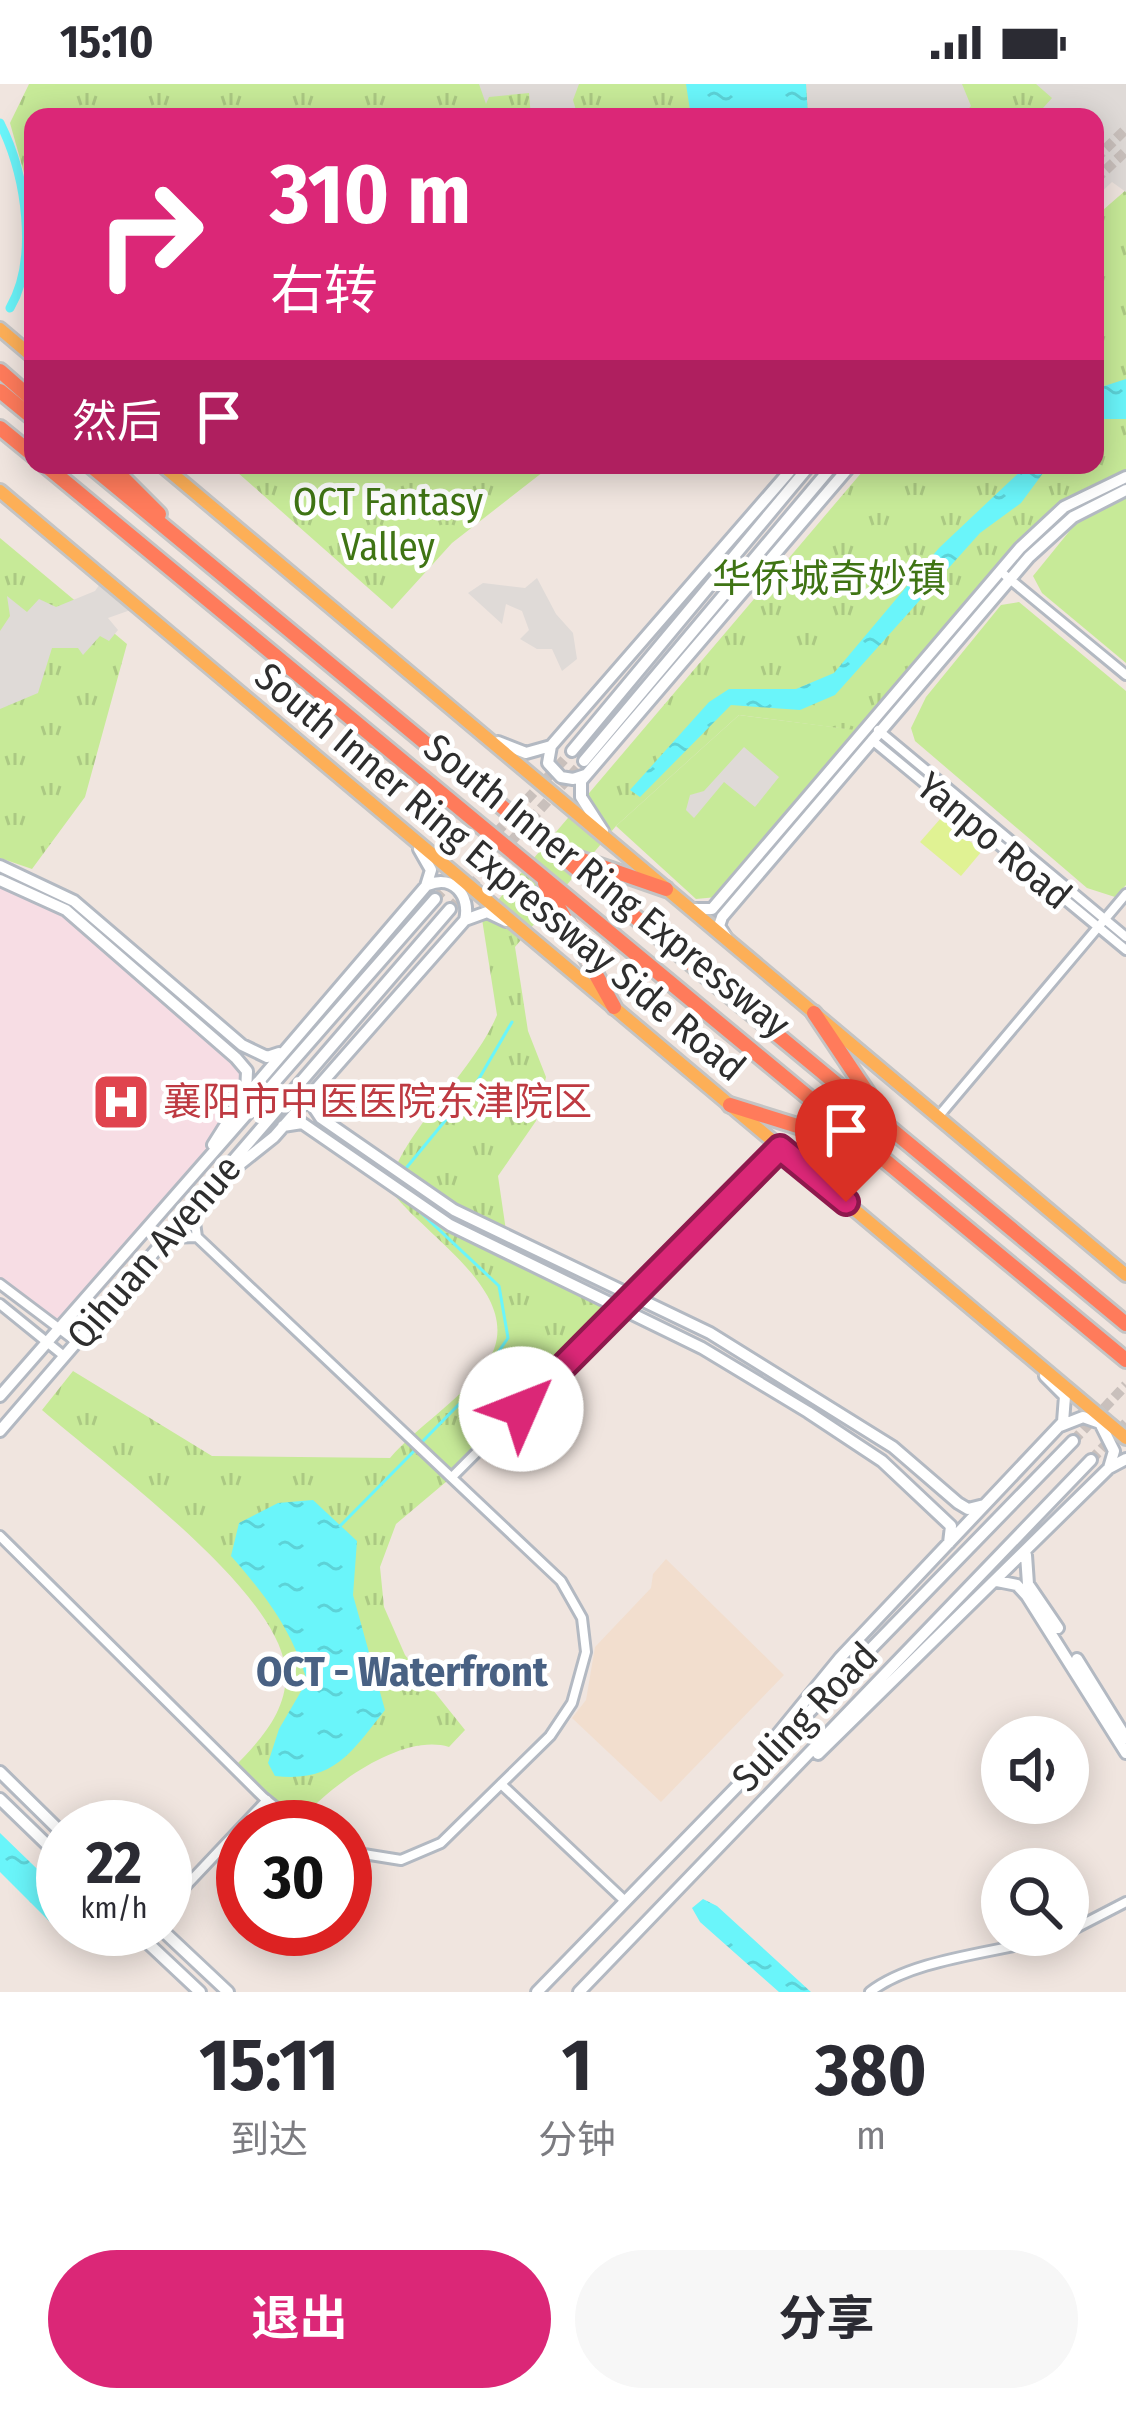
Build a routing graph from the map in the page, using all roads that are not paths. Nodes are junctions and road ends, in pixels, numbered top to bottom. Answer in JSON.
{"nodes":[{"id":1,"x":0,"y":329,"type":"edge"},
{"id":2,"x":24,"y":349,"type":"edge"},
{"id":3,"x":0,"y":371,"type":"edge"},
{"id":4,"x":0,"y":391,"type":"edge"},
{"id":5,"x":24,"y":392,"type":"edge"},
{"id":6,"x":24,"y":411,"type":"edge"},
{"id":7,"x":0,"y":428,"type":"edge"},
{"id":8,"x":24,"y":448,"type":"edge"},
{"id":9,"x":56,"y":474,"type":"edge"},
{"id":10,"x":101,"y":474,"type":"edge"},
{"id":11,"x":118,"y":474,"type":"edge"},
{"id":12,"x":173,"y":474,"type":"edge"},
{"id":13,"x":787,"y":474,"type":"edge"},
{"id":14,"x":803,"y":474,"type":"edge"},
{"id":15,"x":828,"y":474,"type":"edge"},
{"id":16,"x":834,"y":474,"type":"edge"},
{"id":17,"x":844,"y":474,"type":"edge"},
{"id":18,"x":1126,"y":477,"type":"edge"},
{"id":19,"x":832,"y":488,"type":"junction"},
{"id":20,"x":0,"y":490,"type":"edge"},
{"id":21,"x":1126,"y":490,"type":"edge"},
{"id":22,"x":730,"y":542,"type":"junction"},
{"id":23,"x":194,"y":554,"type":"junction"},
{"id":24,"x":763,"y":570,"type":"junction"},
{"id":25,"x":721,"y":572,"type":"junction"},
{"id":26,"x":1005,"y":575,"type":"junction"},
{"id":27,"x":733,"y":586,"type":"junction"},
{"id":28,"x":1126,"y":675,"type":"edge"},
{"id":29,"x":466,"y":721,"type":"junction"},
{"id":30,"x":871,"y":731,"type":"junction"},
{"id":31,"x":551,"y":746,"type":"junction"},
{"id":32,"x":572,"y":751,"type":"tunnel mouth"},
{"id":33,"x":585,"y":768,"type":"junction"},
{"id":34,"x":397,"y":824,"type":"junction"},
{"id":35,"x":612,"y":843,"type":"junction"},
{"id":36,"x":556,"y":851,"type":"junction"},
{"id":37,"x":0,"y":866,"type":"edge"},
{"id":38,"x":539,"y":873,"type":"junction"},
{"id":39,"x":0,"y":880,"type":"edge"},
{"id":40,"x":426,"y":886,"type":"junction"},
{"id":41,"x":666,"y":889,"type":"junction"},
{"id":42,"x":1126,"y":894,"type":"edge"},
{"id":43,"x":435,"y":899,"type":"tunnel mouth"},
{"id":44,"x":689,"y":908,"type":"junction"},
{"id":45,"x":450,"y":909,"type":"tunnel mouth"},
{"id":46,"x":465,"y":920,"type":"junction"},
{"id":47,"x":1101,"y":923,"type":"junction"},
{"id":48,"x":519,"y":927,"type":"junction"},
{"id":49,"x":1126,"y":937,"type":"edge"},
{"id":50,"x":728,"y":940,"type":"junction"},
{"id":51,"x":1126,"y":950,"type":"edge"},
{"id":52,"x":614,"y":1007,"type":"junction"},
{"id":53,"x":814,"y":1013,"type":"junction"},
{"id":54,"x":282,"y":1052,"type":"junction"},
{"id":55,"x":315,"y":1090,"type":"junction"},
{"id":56,"x":246,"y":1096,"type":"junction"},
{"id":57,"x":730,"y":1105,"type":"junction"},
{"id":58,"x":938,"y":1117,"type":"junction"},
{"id":59,"x":283,"y":1126,"type":"junction"},
{"id":60,"x":893,"y":1130,"type":"junction"},
{"id":61,"x":780,"y":1148,"type":"junction"},
{"id":62,"x":877,"y":1150,"type":"junction"},
{"id":63,"x":196,"y":1173,"type":"junction"},
{"id":64,"x":209,"y":1189,"type":"junction"},
{"id":65,"x":193,"y":1207,"type":"junction"},
{"id":66,"x":197,"y":1237,"type":"junction"},
{"id":67,"x":166,"y":1239,"type":"junction"},
{"id":68,"x":1126,"y":1270,"type":"edge"},
{"id":69,"x":0,"y":1284,"type":"edge"},
{"id":70,"x":636,"y":1298,"type":"junction"},
{"id":71,"x":0,"y":1304,"type":"edge"},
{"id":72,"x":624,"y":1309,"type":"junction"},
{"id":73,"x":1126,"y":1324,"type":"edge"},
{"id":74,"x":59,"y":1329,"type":"junction"},
{"id":75,"x":1009,"y":1340,"type":"junction"},
{"id":76,"x":47,"y":1341,"type":"junction"},
{"id":77,"x":77,"y":1342,"type":"junction"},
{"id":78,"x":64,"y":1356,"type":"junction"},
{"id":79,"x":1126,"y":1360,"type":"edge"},
{"id":80,"x":0,"y":1396,"type":"edge"},
{"id":81,"x":1059,"y":1426,"type":"junction"},
{"id":82,"x":0,"y":1431,"type":"edge"},
{"id":83,"x":1126,"y":1438,"type":"edge"},
{"id":84,"x":1072,"y":1441,"type":"tunnel mouth"},
{"id":85,"x":1091,"y":1460,"type":"tunnel mouth"},
{"id":86,"x":1126,"y":1460,"type":"edge"},
{"id":87,"x":1109,"y":1468,"type":"junction"},
{"id":88,"x":453,"y":1476,"type":"junction"},
{"id":89,"x":984,"y":1505,"type":"junction"},
{"id":90,"x":0,"y":1536,"type":"edge"},
{"id":91,"x":949,"y":1543,"type":"junction"},
{"id":92,"x":1030,"y":1548,"type":"junction"},
{"id":93,"x":997,"y":1581,"type":"junction"},
{"id":94,"x":1126,"y":1738,"type":"edge"},
{"id":95,"x":1126,"y":1753,"type":"edge"},
{"id":96,"x":0,"y":1772,"type":"edge"},
{"id":97,"x":501,"y":1784,"type":"junction"},
{"id":98,"x":735,"y":1789,"type":"junction"},
{"id":99,"x":0,"y":1798,"type":"edge"},
{"id":100,"x":267,"y":1800,"type":"edge"},
{"id":101,"x":36,"y":1807,"type":"edge"},
{"id":102,"x":758,"y":1808,"type":"junction"},
{"id":103,"x":36,"y":1833,"type":"edge"},
{"id":104,"x":216,"y":1854,"type":"edge"},
{"id":105,"x":372,"y":1855,"type":"edge"},
{"id":106,"x":192,"y":1879,"type":"edge"},
{"id":107,"x":625,"y":1901,"type":"junction"},
{"id":108,"x":1126,"y":1903,"type":"edge"},
{"id":109,"x":1089,"y":1922,"type":"edge"},
{"id":110,"x":164,"y":1956,"type":"edge"},
{"id":111,"x":190,"y":1956,"type":"edge"},
{"id":112,"x":986,"y":1956,"type":"edge"},
{"id":113,"x":200,"y":1992,"type":"edge"},
{"id":114,"x":228,"y":1992,"type":"edge"},
{"id":115,"x":537,"y":1992,"type":"edge"},
{"id":116,"x":579,"y":1992,"type":"edge"},
{"id":117,"x":870,"y":1992,"type":"edge"}],
"edges":[{"from":1,"to":2,"type":"main road"},
{"from":3,"to":5,"type":"highway"},
{"from":4,"to":6,"type":"highway"},
{"from":7,"to":8,"type":"highway"},
{"from":9,"to":38,"type":"highway","name":"South Inner Ring Expressway"},
{"from":10,"to":23,"type":"highway","name":"South Inner Ring Expressway"},
{"from":11,"to":23,"type":"highway"},
{"from":12,"to":29,"type":"main road"},
{"from":13,"to":22,"type":"street"},
{"from":14,"to":25,"type":"street"},
{"from":15,"to":27,"type":"street"},
{"from":16,"to":19,"type":"street"},
{"from":17,"to":19,"type":"street"},
{"from":18,"to":26,"type":"street"},
{"from":19,"to":24,"type":"street"},
{"from":20,"to":34,"type":"main road","name":"South Inner Ring Expressway Side Road"},
{"from":21,"to":26,"type":"street"},
{"from":22,"to":25,"type":"street"},
{"from":22,"to":31,"type":"street"},
{"from":23,"to":36,"type":"highway","name":"South Inner Ring Expressway"},
{"from":24,"to":27,"type":"street"},
{"from":24,"to":33,"type":"street"},
{"from":25,"to":32,"type":"street"},
{"from":26,"to":28,"type":"street"},
{"from":26,"to":30,"type":"street"},
{"from":27,"to":33,"type":"street"},
{"from":29,"to":31,"type":"street"},
{"from":29,"to":35,"type":"main road"},
{"from":30,"to":44,"type":"street"},
{"from":30,"to":47,"type":"street","name":"Yanpo Road"},
{"from":30,"to":50,"type":"street"},
{"from":31,"to":33,"type":"street"},
{"from":33,"to":35,"type":"street"},
{"from":34,"to":40,"type":"street"},
{"from":34,"to":48,"type":"main road","name":"South Inner Ring Expressway Side Road"},
{"from":35,"to":41,"type":"main road"},
{"from":36,"to":41,"type":"highway"},
{"from":36,"to":60,"type":"highway","name":"South Inner Ring Expressway"},
{"from":37,"to":54,"type":"street"},
{"from":38,"to":52,"type":"highway"},
{"from":38,"to":62,"type":"highway","name":"South Inner Ring Expressway"},
{"from":39,"to":56,"type":"street"},
{"from":40,"to":46,"type":"street"},
{"from":40,"to":54,"type":"street"},
{"from":41,"to":44,"type":"main road"},
{"from":42,"to":47,"type":"street"},
{"from":43,"to":63,"type":"street","name":"Qihuan Avenue"},
{"from":44,"to":50,"type":"main road"},
{"from":45,"to":64,"type":"street","name":"Qihuan Avenue"},
{"from":46,"to":48,"type":"street"},
{"from":46,"to":55,"type":"street"},
{"from":47,"to":49,"type":"street","name":"Yanpo Road"},
{"from":47,"to":51,"type":"street","name":"Yanpo Road"},
{"from":47,"to":58,"type":"street"},
{"from":48,"to":52,"type":"main road","name":"South Inner Ring Expressway Side Road"},
{"from":50,"to":53,"type":"main road"},
{"from":52,"to":57,"type":"main road","name":"South Inner Ring Expressway Side Road"},
{"from":53,"to":58,"type":"main road"},
{"from":53,"to":60,"type":"highway"},
{"from":54,"to":56,"type":"street"},
{"from":55,"to":59,"type":"street"},
{"from":55,"to":70,"type":"street"},
{"from":56,"to":63,"type":"street"},
{"from":57,"to":61,"type":"main road","name":"South Inner Ring Expressway Side Road"},
{"from":57,"to":62,"type":"highway"},
{"from":58,"to":68,"type":"main road"},
{"from":59,"to":64,"type":"street"},
{"from":59,"to":72,"type":"street"},
{"from":60,"to":73,"type":"highway","name":"South Inner Ring Expressway"},
{"from":61,"to":70,"type":"street"},
{"from":61,"to":75,"type":"main road","name":"South Inner Ring Expressway Side Road"},
{"from":62,"to":79,"type":"highway","name":"South Inner Ring Expressway"},
{"from":63,"to":74,"type":"street","name":"Qihuan Avenue"},
{"from":64,"to":65,"type":"street","name":"Qihuan Avenue"},
{"from":65,"to":66,"type":"street"},
{"from":65,"to":67,"type":"street","name":"Qihuan Avenue"},
{"from":66,"to":67,"type":"street"},
{"from":66,"to":88,"type":"street"},
{"from":67,"to":77,"type":"street","name":"Qihuan Avenue"},
{"from":69,"to":74,"type":"street"},
{"from":70,"to":72,"type":"street"},
{"from":70,"to":89,"type":"street"},
{"from":71,"to":76,"type":"street"},
{"from":72,"to":88,"type":"street"},
{"from":72,"to":91,"type":"street"},
{"from":74,"to":76,"type":"street","name":"Qihuan Avenue"},
{"from":74,"to":77,"type":"street"},
{"from":75,"to":81,"type":"street"},
{"from":75,"to":83,"type":"main road","name":"South Inner Ring Expressway Side Road"},
{"from":76,"to":78,"type":"street"},
{"from":76,"to":80,"type":"street","name":"Qihuan Avenue"},
{"from":77,"to":78,"type":"street","name":"Qihuan Avenue"},
{"from":78,"to":82,"type":"street","name":"Qihuan Avenue"},
{"from":81,"to":87,"type":"street"},
{"from":81,"to":89,"type":"street"},
{"from":84,"to":98,"type":"street","name":"Suling Road"},
{"from":85,"to":102,"type":"street","name":"Suling Road"},
{"from":86,"to":87,"type":"street"},
{"from":87,"to":92,"type":"street"},
{"from":88,"to":97,"type":"street"},
{"from":89,"to":91,"type":"street"},
{"from":90,"to":100,"type":"street"},
{"from":91,"to":98,"type":"street"},
{"from":92,"to":93,"type":"street"},
{"from":92,"to":94,"type":"street"},
{"from":93,"to":95,"type":"street"},
{"from":93,"to":102,"type":"street"},
{"from":96,"to":101,"type":"street"},
{"from":97,"to":105,"type":"street"},
{"from":97,"to":107,"type":"street"},
{"from":98,"to":107,"type":"street","name":"Suling Road"},
{"from":99,"to":103,"type":"street"},
{"from":102,"to":116,"type":"street","name":"Suling Road"},
{"from":104,"to":106,"type":"street"},
{"from":107,"to":115,"type":"street","name":"Suling Road"},
{"from":108,"to":109,"type":"street"},
{"from":110,"to":113,"type":"street"},
{"from":111,"to":114,"type":"street"},
{"from":112,"to":117,"type":"street"}]}
